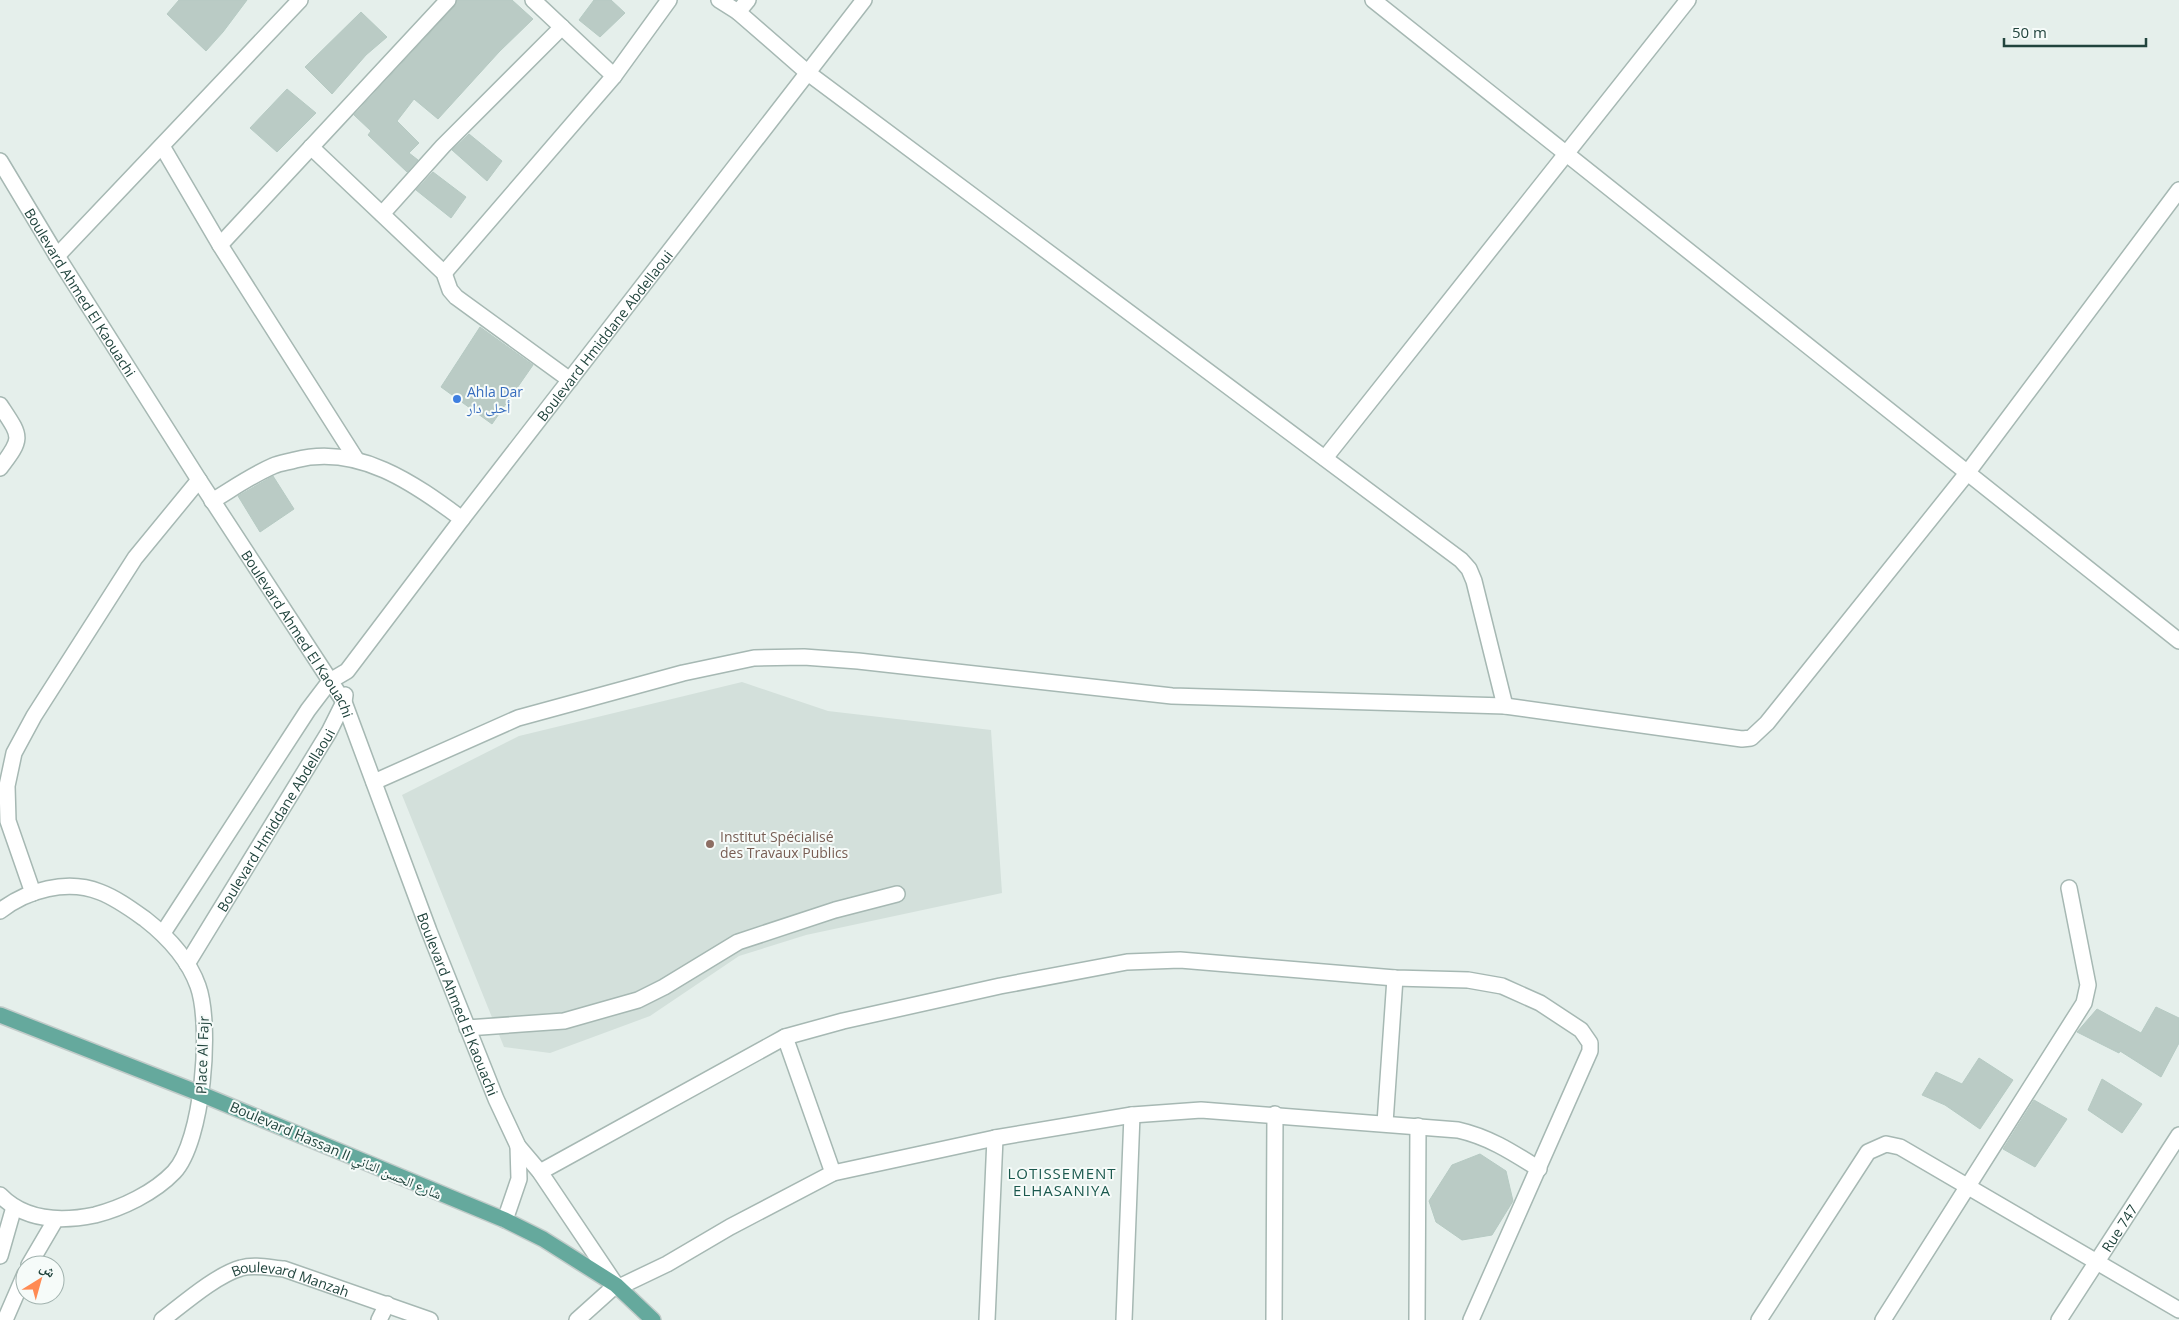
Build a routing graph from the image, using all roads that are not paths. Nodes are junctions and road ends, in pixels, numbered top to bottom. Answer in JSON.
{"nodes":[{"id":1,"x":300,"y":0,"type":"edge"},
{"id":2,"x":448,"y":0,"type":"edge"},
{"id":3,"x":533,"y":0,"type":"edge"},
{"id":4,"x":669,"y":0,"type":"edge"},
{"id":5,"x":718,"y":0,"type":"edge"},
{"id":6,"x":748,"y":0,"type":"edge"},
{"id":7,"x":864,"y":0,"type":"edge"},
{"id":8,"x":1373,"y":0,"type":"edge"},
{"id":9,"x":1688,"y":0,"type":"edge"},
{"id":10,"x":738,"y":12,"type":"junction"},
{"id":11,"x":562,"y":27,"type":"junction"},
{"id":12,"x":808,"y":72,"type":"junction"},
{"id":13,"x":614,"y":76,"type":"junction"},
{"id":14,"x":162,"y":146,"type":"junction"},
{"id":15,"x":311,"y":147,"type":"junction"},
{"id":16,"x":1566,"y":155,"type":"junction"},
{"id":17,"x":0,"y":161,"type":"edge"},
{"id":18,"x":2179,"y":190,"type":"edge"},
{"id":19,"x":382,"y":214,"type":"junction"},
{"id":20,"x":220,"y":245,"type":"junction"},
{"id":21,"x":57,"y":256,"type":"junction"},
{"id":22,"x":444,"y":273,"type":"junction"},
{"id":23,"x":570,"y":380,"type":"junction"},
{"id":24,"x":0,"y":405,"type":"edge"},
{"id":25,"x":1325,"y":458,"type":"junction"},
{"id":26,"x":356,"y":459,"type":"junction"},
{"id":27,"x":0,"y":468,"type":"edge"},
{"id":28,"x":1968,"y":472,"type":"junction"},
{"id":29,"x":199,"y":480,"type":"junction"},
{"id":30,"x":212,"y":501,"type":"junction"},
{"id":31,"x":462,"y":519,"type":"junction"},
{"id":32,"x":2179,"y":641,"type":"edge"},
{"id":33,"x":347,"y":672,"type":"junction"},
{"id":34,"x":330,"y":682,"type":"junction"},
{"id":35,"x":344,"y":702,"type":"junction"},
{"id":36,"x":1505,"y":706,"type":"junction"},
{"id":37,"x":374,"y":782,"type":"junction"},
{"id":38,"x":2069,"y":888,"type":"dead end"},
{"id":39,"x":33,"y":893,"type":"junction"},
{"id":40,"x":897,"y":894,"type":"dead end"},
{"id":41,"x":0,"y":911,"type":"edge"},
{"id":42,"x":163,"y":933,"type":"junction"},
{"id":43,"x":187,"y":964,"type":"junction"},
{"id":44,"x":1395,"y":978,"type":"junction"},
{"id":45,"x":0,"y":1015,"type":"edge"},
{"id":46,"x":467,"y":1028,"type":"junction"},
{"id":47,"x":785,"y":1037,"type":"junction"},
{"id":48,"x":201,"y":1094,"type":"junction"},
{"id":49,"x":1275,"y":1114,"type":"junction"},
{"id":50,"x":1132,"y":1115,"type":"junction"},
{"id":51,"x":1385,"y":1124,"type":"junction"},
{"id":52,"x":1418,"y":1126,"type":"junction"},
{"id":53,"x":2179,"y":1135,"type":"edge"},
{"id":54,"x":995,"y":1138,"type":"junction"},
{"id":55,"x":518,"y":1146,"type":"junction"},
{"id":56,"x":1539,"y":1169,"type":"junction"},
{"id":57,"x":540,"y":1172,"type":"junction"},
{"id":58,"x":833,"y":1173,"type":"junction"},
{"id":59,"x":1968,"y":1188,"type":"junction"},
{"id":60,"x":0,"y":1195,"type":"edge"},
{"id":61,"x":14,"y":1208,"type":"junction"},
{"id":62,"x":56,"y":1219,"type":"junction"},
{"id":63,"x":505,"y":1220,"type":"junction"},
{"id":64,"x":35,"y":1255,"type":"edge"},
{"id":65,"x":0,"y":1256,"type":"edge"},
{"id":66,"x":2096,"y":1262,"type":"junction"},
{"id":67,"x":617,"y":1286,"type":"junction"},
{"id":68,"x":15,"y":1297,"type":"edge"},
{"id":69,"x":386,"y":1304,"type":"junction"},
{"id":70,"x":2179,"y":1310,"type":"edge"},
{"id":71,"x":5,"y":1320,"type":"edge"},
{"id":72,"x":162,"y":1320,"type":"edge"},
{"id":73,"x":379,"y":1320,"type":"edge"},
{"id":74,"x":430,"y":1320,"type":"edge"},
{"id":75,"x":577,"y":1320,"type":"edge"},
{"id":76,"x":653,"y":1320,"type":"edge"},
{"id":77,"x":987,"y":1320,"type":"edge"},
{"id":78,"x":1124,"y":1320,"type":"edge"},
{"id":79,"x":1274,"y":1320,"type":"edge"},
{"id":80,"x":1417,"y":1320,"type":"edge"},
{"id":81,"x":1471,"y":1320,"type":"edge"},
{"id":82,"x":1759,"y":1320,"type":"edge"},
{"id":83,"x":1883,"y":1320,"type":"edge"},
{"id":84,"x":2059,"y":1320,"type":"edge"}],
"edges":[{"from":1,"to":14,"type":"street"},
{"from":2,"to":15,"type":"street"},
{"from":3,"to":11,"type":"street"},
{"from":4,"to":13,"type":"street"},
{"from":5,"to":10,"type":"street"},
{"from":6,"to":10,"type":"street"},
{"from":7,"to":12,"type":"street","name":"Boulevard Hmiddane Abdellaoui"},
{"from":8,"to":16,"type":"street"},
{"from":9,"to":16,"type":"street"},
{"from":10,"to":12,"type":"street"},
{"from":11,"to":13,"type":"street"},
{"from":11,"to":19,"type":"street"},
{"from":12,"to":23,"type":"street","name":"Boulevard Hmiddane Abdellaoui"},
{"from":12,"to":25,"type":"street"},
{"from":13,"to":22,"type":"street"},
{"from":14,"to":20,"type":"street"},
{"from":14,"to":21,"type":"street"},
{"from":15,"to":19,"type":"street"},
{"from":15,"to":20,"type":"street"},
{"from":16,"to":25,"type":"street"},
{"from":16,"to":28,"type":"street"},
{"from":17,"to":21,"type":"street","name":"Boulevard Ahmed El Kaouachi"},
{"from":18,"to":28,"type":"street"},
{"from":19,"to":22,"type":"street"},
{"from":20,"to":26,"type":"street"},
{"from":21,"to":29,"type":"street","name":"Boulevard Ahmed El Kaouachi"},
{"from":22,"to":23,"type":"street"},
{"from":23,"to":31,"type":"street","name":"Boulevard Hmiddane Abdellaoui"},
{"from":24,"to":27,"type":"street"},
{"from":25,"to":36,"type":"street"},
{"from":26,"to":30,"type":"street"},
{"from":26,"to":31,"type":"street"},
{"from":28,"to":32,"type":"street"},
{"from":28,"to":36,"type":"street"},
{"from":29,"to":30,"type":"street","name":"Boulevard Ahmed El Kaouachi"},
{"from":29,"to":39,"type":"street"},
{"from":30,"to":34,"type":"street","name":"Boulevard Ahmed El Kaouachi"},
{"from":31,"to":33,"type":"street","name":"Boulevard Hmiddane Abdellaoui"},
{"from":33,"to":34,"type":"street","name":"Boulevard Hmiddane Abdellaoui"},
{"from":33,"to":35,"type":"street","name":"Boulevard Hmiddane Abdellaoui"},
{"from":34,"to":35,"type":"street","name":"Boulevard Ahmed El Kaouachi"},
{"from":34,"to":42,"type":"street","name":"Boulevard Hmiddane Abdellaoui"},
{"from":35,"to":37,"type":"street","name":"Boulevard Ahmed El Kaouachi"},
{"from":35,"to":43,"type":"street","name":"Boulevard Hmiddane Abdellaoui"},
{"from":36,"to":37,"type":"street"},
{"from":37,"to":46,"type":"street","name":"Boulevard Ahmed El Kaouachi"},
{"from":38,"to":59,"type":"street"},
{"from":39,"to":41,"type":"street","name":"Place Al Fajr"},
{"from":39,"to":42,"type":"street","name":"Place Al Fajr"},
{"from":40,"to":46,"type":"street"},
{"from":42,"to":43,"type":"street","name":"Place Al Fajr"},
{"from":43,"to":48,"type":"street","name":"Place Al Fajr"},
{"from":44,"to":47,"type":"street"},
{"from":44,"to":51,"type":"street"},
{"from":44,"to":56,"type":"street"},
{"from":45,"to":48,"type":"main road","name":"Boulevard Hassan II شارع الحسن الثاني"},
{"from":46,"to":55,"type":"street","name":"Boulevard Ahmed El Kaouachi"},
{"from":47,"to":57,"type":"street"},
{"from":47,"to":58,"type":"street"},
{"from":48,"to":62,"type":"street","name":"Place Al Fajr"},
{"from":48,"to":63,"type":"main road","name":"Boulevard Hassan II شارع الحسن الثاني"},
{"from":49,"to":50,"type":"street"},
{"from":49,"to":51,"type":"street"},
{"from":49,"to":79,"type":"street"},
{"from":50,"to":54,"type":"street"},
{"from":50,"to":78,"type":"street"},
{"from":51,"to":52,"type":"street"},
{"from":52,"to":56,"type":"street"},
{"from":52,"to":80,"type":"street"},
{"from":53,"to":66,"type":"street","name":"Rue 747"},
{"from":54,"to":58,"type":"street"},
{"from":54,"to":77,"type":"street"},
{"from":55,"to":57,"type":"street","name":"Boulevard Ahmed El Kaouachi"},
{"from":55,"to":63,"type":"street","name":"Boulevard Ahmed El Kaouachi"},
{"from":56,"to":81,"type":"street"},
{"from":57,"to":67,"type":"street","name":"Boulevard Ahmed El Kaouachi"},
{"from":58,"to":67,"type":"street"},
{"from":59,"to":66,"type":"street"},
{"from":59,"to":82,"type":"street"},
{"from":59,"to":83,"type":"street"},
{"from":60,"to":61,"type":"street","name":"Place Al Fajr"},
{"from":61,"to":62,"type":"street","name":"Place Al Fajr"},
{"from":61,"to":65,"type":"street"},
{"from":62,"to":64,"type":"street"},
{"from":63,"to":67,"type":"main road","name":"Boulevard Hassan II شارع الحسن الثاني"},
{"from":66,"to":70,"type":"street"},
{"from":66,"to":84,"type":"street","name":"Rue 747"},
{"from":67,"to":75,"type":"street"},
{"from":67,"to":76,"type":"main road","name":"Boulevard Hassan II شارع الحسن الثاني"},
{"from":68,"to":71,"type":"street"},
{"from":69,"to":72,"type":"street","name":"Boulevard Manzah"},
{"from":69,"to":73,"type":"street"},
{"from":69,"to":74,"type":"street","name":"Boulevard Manzah"}]}
